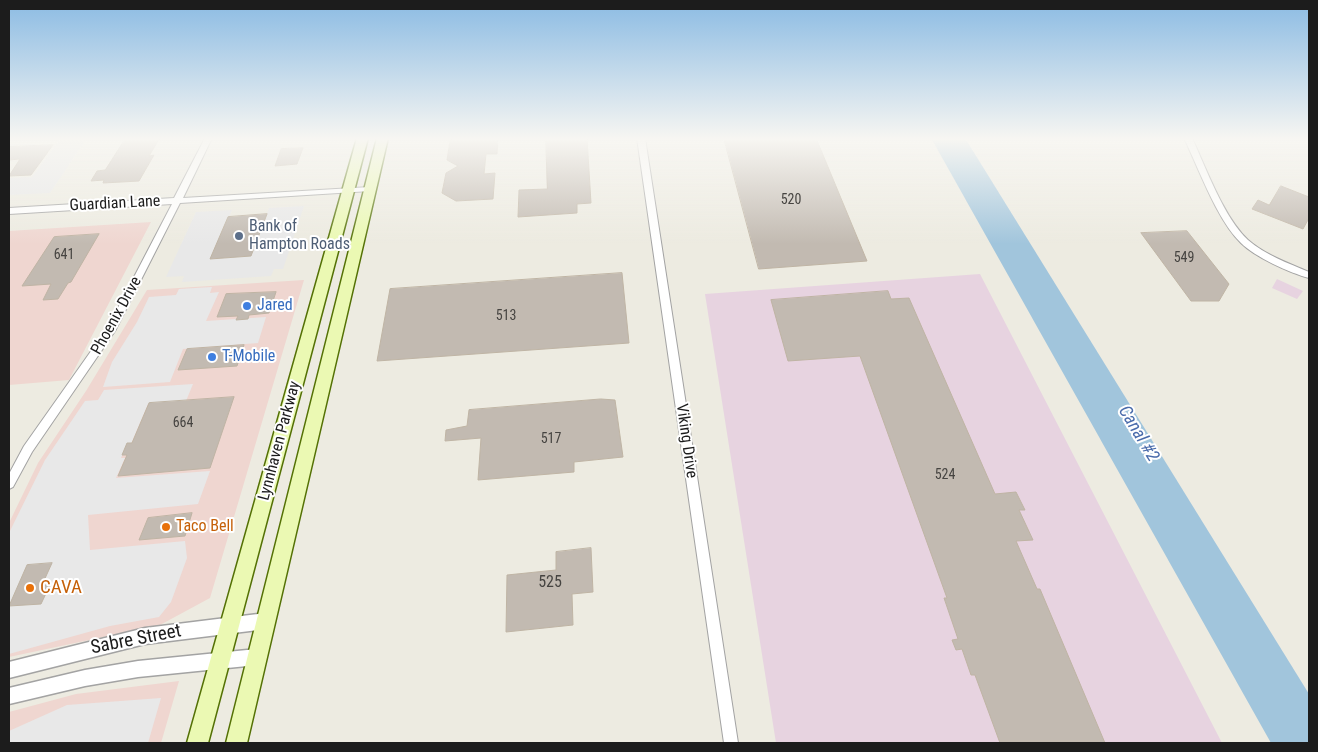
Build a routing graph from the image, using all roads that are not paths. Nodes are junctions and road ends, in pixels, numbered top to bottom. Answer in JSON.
{"nodes":[{"id":1,"x":192,"y":173,"type":"edge"},
{"id":2,"x":353,"y":173,"type":"edge"},
{"id":3,"x":374,"y":173,"type":"edge"},
{"id":4,"x":647,"y":173,"type":"edge"},
{"id":5,"x":1206,"y":173,"type":"edge"},
{"id":6,"x":370,"y":189,"type":"junction"},
{"id":7,"x":348,"y":190,"type":"junction"},
{"id":8,"x":178,"y":201,"type":"junction"},
{"id":9,"x":9,"y":211,"type":"edge"},
{"id":10,"x":1309,"y":275,"type":"edge"},
{"id":11,"x":9,"y":484,"type":"edge"},
{"id":12,"x":266,"y":621,"type":"junction"},
{"id":13,"x":229,"y":624,"type":"junction"},
{"id":14,"x":257,"y":656,"type":"junction"},
{"id":15,"x":219,"y":661,"type":"junction"},
{"id":16,"x":9,"y":670,"type":"edge"},
{"id":17,"x":9,"y":696,"type":"edge"},
{"id":18,"x":197,"y":743,"type":"edge"},
{"id":19,"x":236,"y":743,"type":"edge"},
{"id":20,"x":731,"y":743,"type":"edge"}],
"edges":[{"from":1,"to":8,"type":"street","name":"Phoenix Drive"},
{"from":2,"to":7,"type":"main road","name":"Lynnhaven Parkway"},
{"from":3,"to":6,"type":"main road","name":"Lynnhaven Parkway"},
{"from":4,"to":20,"type":"street","name":"Viking Drive"},
{"from":5,"to":10,"type":"street"},
{"from":6,"to":7,"type":"street","name":"Guardian Lane"},
{"from":6,"to":12,"type":"main road","name":"Lynnhaven Parkway"},
{"from":7,"to":8,"type":"street","name":"Guardian Lane"},
{"from":7,"to":13,"type":"main road","name":"Lynnhaven Parkway"},
{"from":8,"to":9,"type":"street","name":"Guardian Lane"},
{"from":8,"to":11,"type":"street","name":"Phoenix Drive"},
{"from":12,"to":13,"type":"street","name":"Sabre Street"},
{"from":12,"to":14,"type":"main road","name":"Lynnhaven Parkway"},
{"from":13,"to":15,"type":"main road","name":"Lynnhaven Parkway"},
{"from":13,"to":16,"type":"street","name":"Sabre Street"},
{"from":14,"to":15,"type":"street","name":"Sabre Street"},
{"from":14,"to":19,"type":"main road","name":"Lynnhaven Parkway"},
{"from":15,"to":17,"type":"street","name":"Sabre Street"},
{"from":15,"to":18,"type":"main road","name":"Lynnhaven Parkway"}]}
